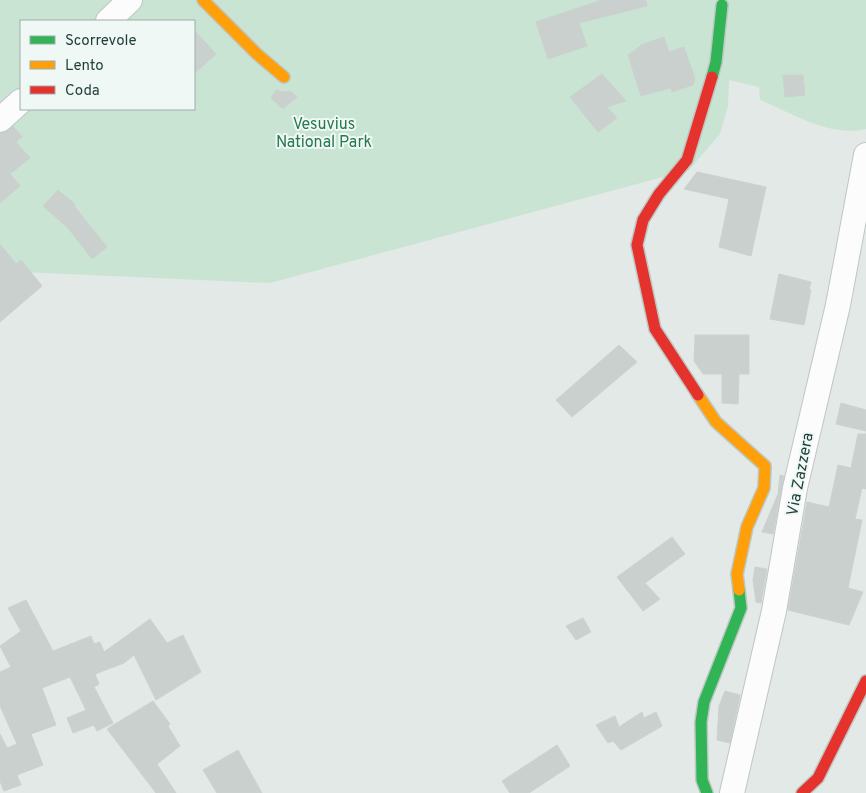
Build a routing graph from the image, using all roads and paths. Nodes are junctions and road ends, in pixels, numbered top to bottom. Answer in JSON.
{"nodes":[{"id":1,"x":130,"y":0,"type":"edge"},
{"id":2,"x":203,"y":0,"type":"edge"},
{"id":3,"x":722,"y":5,"type":"dead end"},
{"id":4,"x":109,"y":20,"type":"edge"},
{"id":5,"x":284,"y":78,"type":"dead end"},
{"id":6,"x":20,"y":102,"type":"edge"},
{"id":7,"x":0,"y":120,"type":"edge"},
{"id":8,"x":866,"y":154,"type":"edge"},
{"id":9,"x":866,"y":681,"type":"edge"},
{"id":10,"x":707,"y":793,"type":"edge"},
{"id":11,"x":732,"y":793,"type":"edge"},
{"id":12,"x":802,"y":793,"type":"edge"}],
"edges":[{"from":1,"to":4,"type":"street"},
{"from":2,"to":5,"type":"street"},
{"from":3,"to":10,"type":"street"},
{"from":6,"to":7,"type":"street"},
{"from":8,"to":11,"type":"street","name":"Via Zazzera"},
{"from":9,"to":12,"type":"street"}]}
